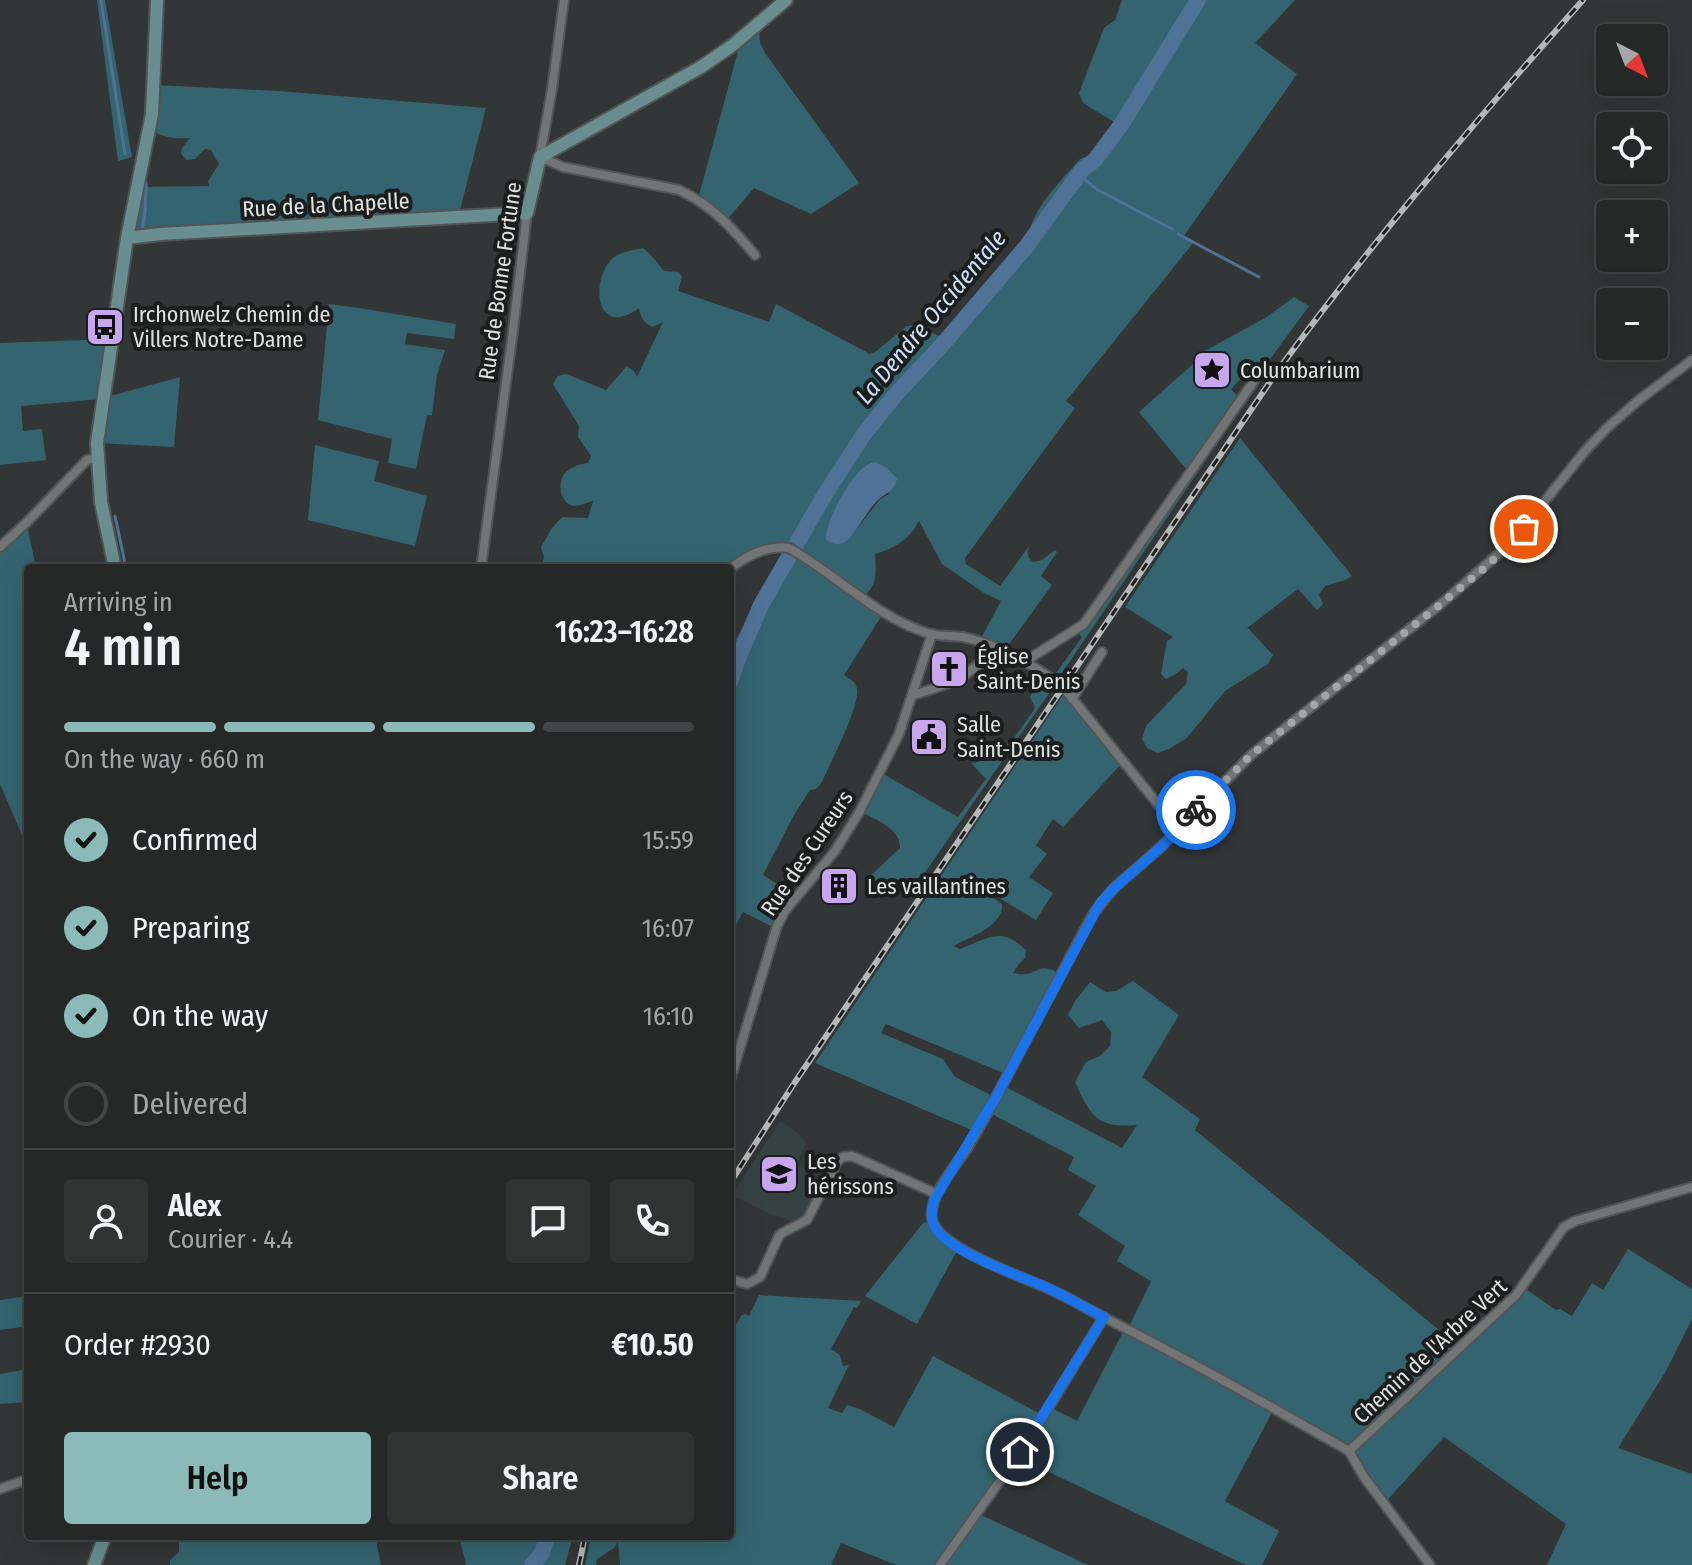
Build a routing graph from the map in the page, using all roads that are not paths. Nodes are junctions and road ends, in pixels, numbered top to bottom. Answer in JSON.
{"nodes":[{"id":1,"x":157,"y":0,"type":"edge"},
{"id":2,"x":564,"y":0,"type":"edge"},
{"id":3,"x":786,"y":0,"type":"edge"},
{"id":4,"x":540,"y":157,"type":"junction"},
{"id":5,"x":527,"y":213,"type":"junction"},
{"id":6,"x":127,"y":238,"type":"junction"},
{"id":7,"x":755,"y":255,"type":"dead end"},
{"id":8,"x":1692,"y":360,"type":"edge"},
{"id":9,"x":1254,"y":381,"type":"dead end"},
{"id":10,"x":97,"y":458,"type":"junction"},
{"id":11,"x":0,"y":547,"type":"edge"},
{"id":12,"x":114,"y":564,"type":"edge"},
{"id":13,"x":482,"y":564,"type":"edge"},
{"id":14,"x":734,"y":566,"type":"edge"},
{"id":15,"x":932,"y":634,"type":"junction"},
{"id":16,"x":991,"y":646,"type":"junction"},
{"id":17,"x":1102,"y":652,"type":"dead end"},
{"id":18,"x":1024,"y":662,"type":"junction"},
{"id":19,"x":913,"y":695,"type":"junction"},
{"id":20,"x":1072,"y":699,"type":"junction"},
{"id":21,"x":1178,"y":829,"type":"junction"},
{"id":22,"x":734,"y":1068,"type":"edge"},
{"id":23,"x":1692,"y":1187,"type":"edge"},
{"id":24,"x":937,"y":1194,"type":"junction"},
{"id":25,"x":734,"y":1280,"type":"edge"},
{"id":26,"x":1104,"y":1317,"type":"junction"},
{"id":27,"x":1349,"y":1451,"type":"junction"},
{"id":28,"x":24,"y":1480,"type":"edge"},
{"id":29,"x":0,"y":1489,"type":"edge"},
{"id":30,"x":103,"y":1540,"type":"edge"},
{"id":31,"x":94,"y":1565,"type":"edge"},
{"id":32,"x":940,"y":1565,"type":"edge"},
{"id":33,"x":1430,"y":1565,"type":"edge"}],
"edges":[{"from":1,"to":6,"type":"street"},
{"from":2,"to":4,"type":"street","name":"Rue de Bonne Fortune"},
{"from":3,"to":4,"type":"street"},
{"from":4,"to":5,"type":"street","name":"Rue de Bonne Fortune"},
{"from":4,"to":7,"type":"street"},
{"from":5,"to":6,"type":"street","name":"Rue de la Chapelle"},
{"from":5,"to":13,"type":"street","name":"Rue de Bonne Fortune"},
{"from":6,"to":10,"type":"street"},
{"from":8,"to":21,"type":"street"},
{"from":9,"to":18,"type":"street"},
{"from":10,"to":11,"type":"street"},
{"from":10,"to":12,"type":"street"},
{"from":14,"to":15,"type":"street"},
{"from":15,"to":16,"type":"street"},
{"from":15,"to":19,"type":"street","name":"Rue des Cureurs"},
{"from":16,"to":18,"type":"street"},
{"from":16,"to":19,"type":"street"},
{"from":17,"to":20,"type":"street"},
{"from":18,"to":20,"type":"street"},
{"from":19,"to":22,"type":"street","name":"Rue des Cureurs"},
{"from":20,"to":21,"type":"street"},
{"from":21,"to":24,"type":"street"},
{"from":23,"to":27,"type":"street","name":"Chemin de l'Arbre Vert"},
{"from":24,"to":25,"type":"street"},
{"from":24,"to":26,"type":"street"},
{"from":26,"to":27,"type":"street"},
{"from":26,"to":32,"type":"street"},
{"from":27,"to":33,"type":"street"},
{"from":28,"to":29,"type":"street"},
{"from":30,"to":31,"type":"street"}]}
